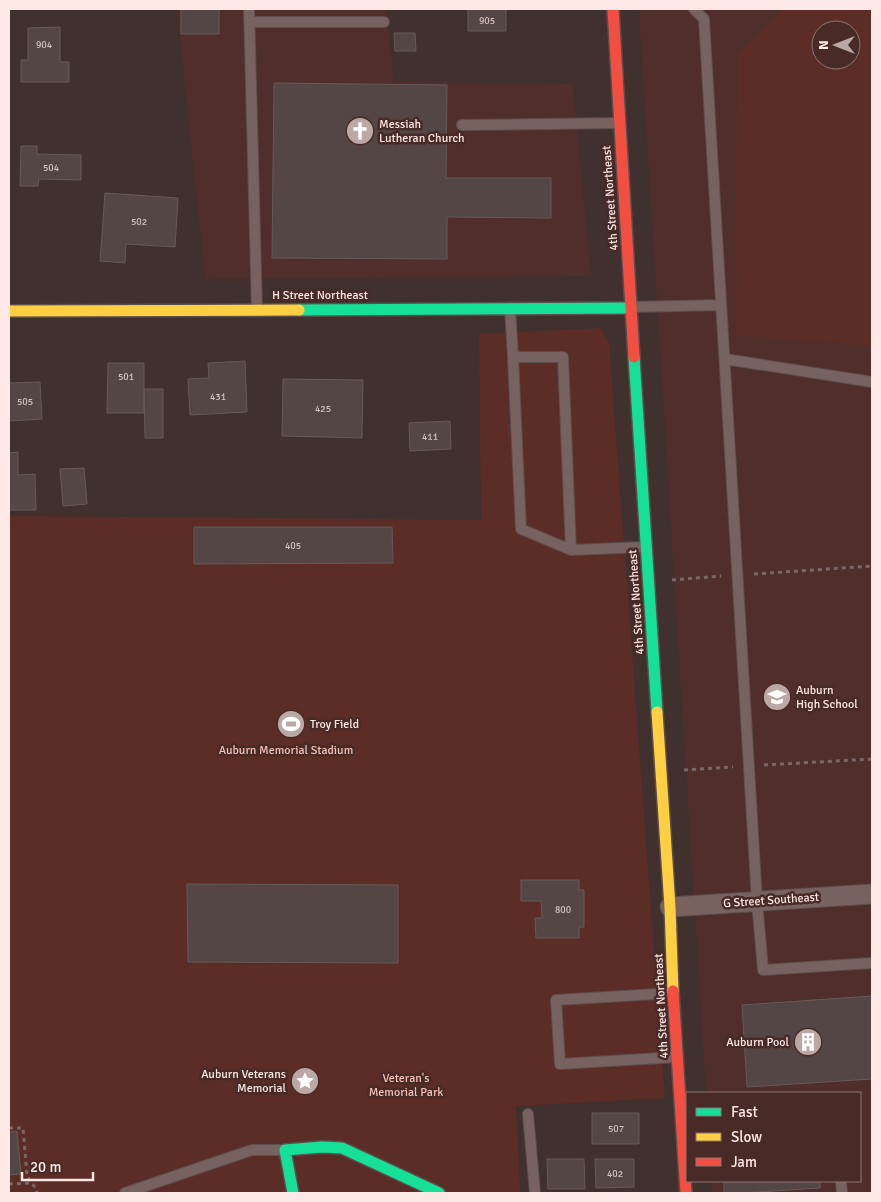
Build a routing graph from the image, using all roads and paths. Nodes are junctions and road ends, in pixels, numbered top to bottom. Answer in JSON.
{"nodes":[{"id":1,"x":249,"y":9,"type":"edge"},
{"id":2,"x":612,"y":9,"type":"edge"},
{"id":3,"x":694,"y":9,"type":"edge"},
{"id":4,"x":250,"y":22,"type":"junction"},
{"id":5,"x":384,"y":22,"type":"dead end"},
{"id":6,"x":620,"y":123,"type":"junction"},
{"id":7,"x":462,"y":125,"type":"dead end"},
{"id":8,"x":721,"y":304,"type":"junction"},
{"id":9,"x":510,"y":308,"type":"junction"},
{"id":10,"x":631,"y":308,"type":"junction"},
{"id":11,"x":257,"y":310,"type":"junction"},
{"id":12,"x":9,"y":311,"type":"edge"},
{"id":13,"x":513,"y":357,"type":"junction"},
{"id":14,"x":724,"y":359,"type":"junction"},
{"id":15,"x":872,"y":382,"type":"edge"},
{"id":16,"x":646,"y":548,"type":"junction"},
{"id":17,"x":572,"y":550,"type":"junction"},
{"id":18,"x":872,"y":566,"type":"edge"},
{"id":19,"x":738,"y":575,"type":"junction"},
{"id":20,"x":649,"y":582,"type":"junction"},
{"id":21,"x":872,"y":894,"type":"edge"},
{"id":22,"x":757,"y":901,"type":"junction"},
{"id":23,"x":670,"y":907,"type":"junction"},
{"id":24,"x":872,"y":963,"type":"edge"},
{"id":25,"x":674,"y":993,"type":"junction"},
{"id":26,"x":678,"y":1057,"type":"junction"},
{"id":27,"x":528,"y":1114,"type":"dead end"},
{"id":28,"x":9,"y":1128,"type":"edge"},
{"id":29,"x":285,"y":1150,"type":"junction"},
{"id":30,"x":30,"y":1183,"type":"junction"},
{"id":31,"x":9,"y":1184,"type":"edge"},
{"id":32,"x":37,"y":1193,"type":"edge"},
{"id":33,"x":125,"y":1193,"type":"edge"},
{"id":34,"x":293,"y":1193,"type":"edge"},
{"id":35,"x":439,"y":1193,"type":"edge"},
{"id":36,"x":535,"y":1193,"type":"edge"},
{"id":37,"x":686,"y":1193,"type":"edge"}],
"edges":[{"from":1,"to":4,"type":"lane"},
{"from":2,"to":6,"type":"street","name":"4th Street Northeast"},
{"from":3,"to":8,"type":"lane"},
{"from":4,"to":5,"type":"lane"},
{"from":4,"to":11,"type":"lane"},
{"from":6,"to":7,"type":"lane"},
{"from":6,"to":10,"type":"street","name":"4th Street Northeast"},
{"from":8,"to":10,"type":"lane"},
{"from":8,"to":14,"type":"lane"},
{"from":9,"to":10,"type":"street","name":"H Street Northeast"},
{"from":9,"to":11,"type":"street","name":"H Street Northeast"},
{"from":9,"to":13,"type":"lane"},
{"from":10,"to":16,"type":"street","name":"4th Street Northeast"},
{"from":11,"to":12,"type":"street","name":"H Street Northeast"},
{"from":13,"to":17,"type":"lane"},
{"from":13,"to":17,"type":"lane"},
{"from":14,"to":15,"type":"lane"},
{"from":14,"to":19,"type":"lane"},
{"from":16,"to":17,"type":"lane"},
{"from":16,"to":20,"type":"street","name":"4th Street Northeast"},
{"from":18,"to":19,"type":"path"},
{"from":19,"to":20,"type":"path"},
{"from":19,"to":22,"type":"lane"},
{"from":20,"to":23,"type":"street","name":"4th Street Northeast"},
{"from":21,"to":22,"type":"street","name":"G Street Southeast"},
{"from":22,"to":23,"type":"street","name":"G Street Southeast"},
{"from":22,"to":24,"type":"lane"},
{"from":23,"to":25,"type":"street","name":"4th Street Northeast"},
{"from":25,"to":26,"type":"street","name":"4th Street Northeast"},
{"from":25,"to":26,"type":"lane"},
{"from":26,"to":37,"type":"street","name":"4th Street Northeast"},
{"from":27,"to":36,"type":"lane"},
{"from":28,"to":30,"type":"path"},
{"from":29,"to":33,"type":"lane"},
{"from":29,"to":34,"type":"street"},
{"from":29,"to":35,"type":"street"},
{"from":30,"to":31,"type":"path"},
{"from":30,"to":32,"type":"path"}]}
